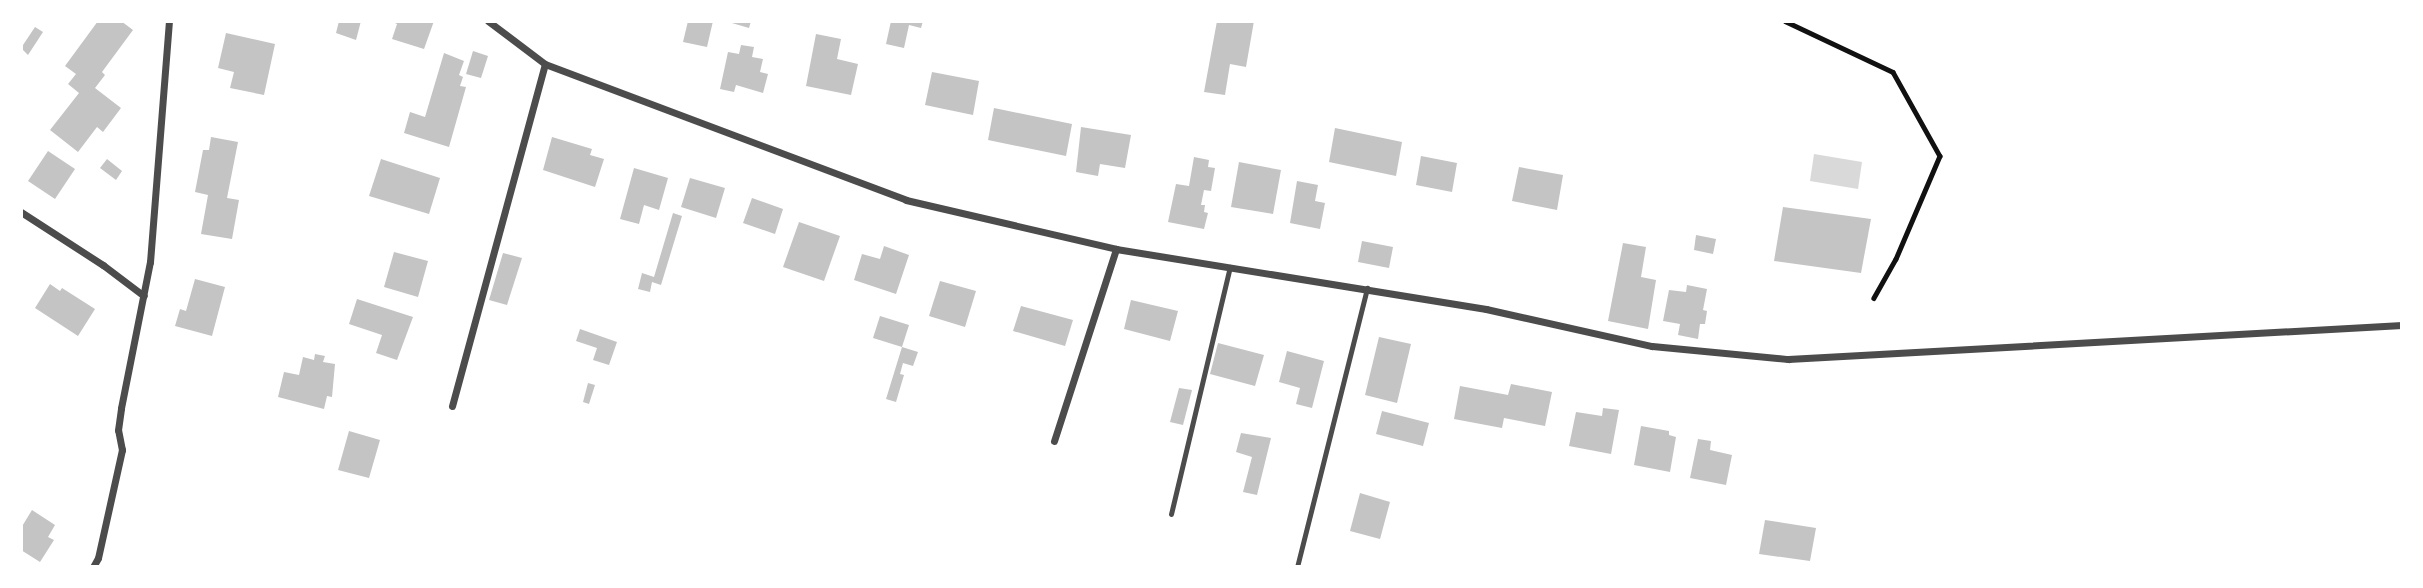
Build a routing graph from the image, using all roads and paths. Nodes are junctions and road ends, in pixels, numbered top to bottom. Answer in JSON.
{"nodes":[{"id":1,"x":169,"y":21,"type":"edge"},
{"id":2,"x":488,"y":21,"type":"edge"},
{"id":3,"x":1785,"y":21,"type":"edge"},
{"id":4,"x":545,"y":64,"type":"junction"},
{"id":5,"x":21,"y":212,"type":"edge"},
{"id":6,"x":1116,"y":249,"type":"junction"},
{"id":7,"x":1230,"y":267,"type":"junction"},
{"id":8,"x":1367,"y":288,"type":"junction"},
{"id":9,"x":144,"y":296,"type":"junction"},
{"id":10,"x":1874,"y":298,"type":"dead end"},
{"id":11,"x":2400,"y":326,"type":"edge"},
{"id":12,"x":452,"y":406,"type":"dead end"},
{"id":13,"x":1054,"y":441,"type":"dead end"},
{"id":14,"x":1171,"y":514,"type":"dead end"},
{"id":15,"x":93,"y":567,"type":"edge"},
{"id":16,"x":1297,"y":567,"type":"edge"}],
"edges":[{"from":1,"to":9,"type":"street"},
{"from":2,"to":4,"type":"street"},
{"from":3,"to":10,"type":"path"},
{"from":4,"to":6,"type":"street"},
{"from":4,"to":12,"type":"street"},
{"from":5,"to":9,"type":"street"},
{"from":6,"to":7,"type":"street"},
{"from":6,"to":13,"type":"street"},
{"from":7,"to":8,"type":"street"},
{"from":7,"to":14,"type":"lane"},
{"from":8,"to":11,"type":"street"},
{"from":8,"to":16,"type":"lane"},
{"from":9,"to":15,"type":"street"}]}
